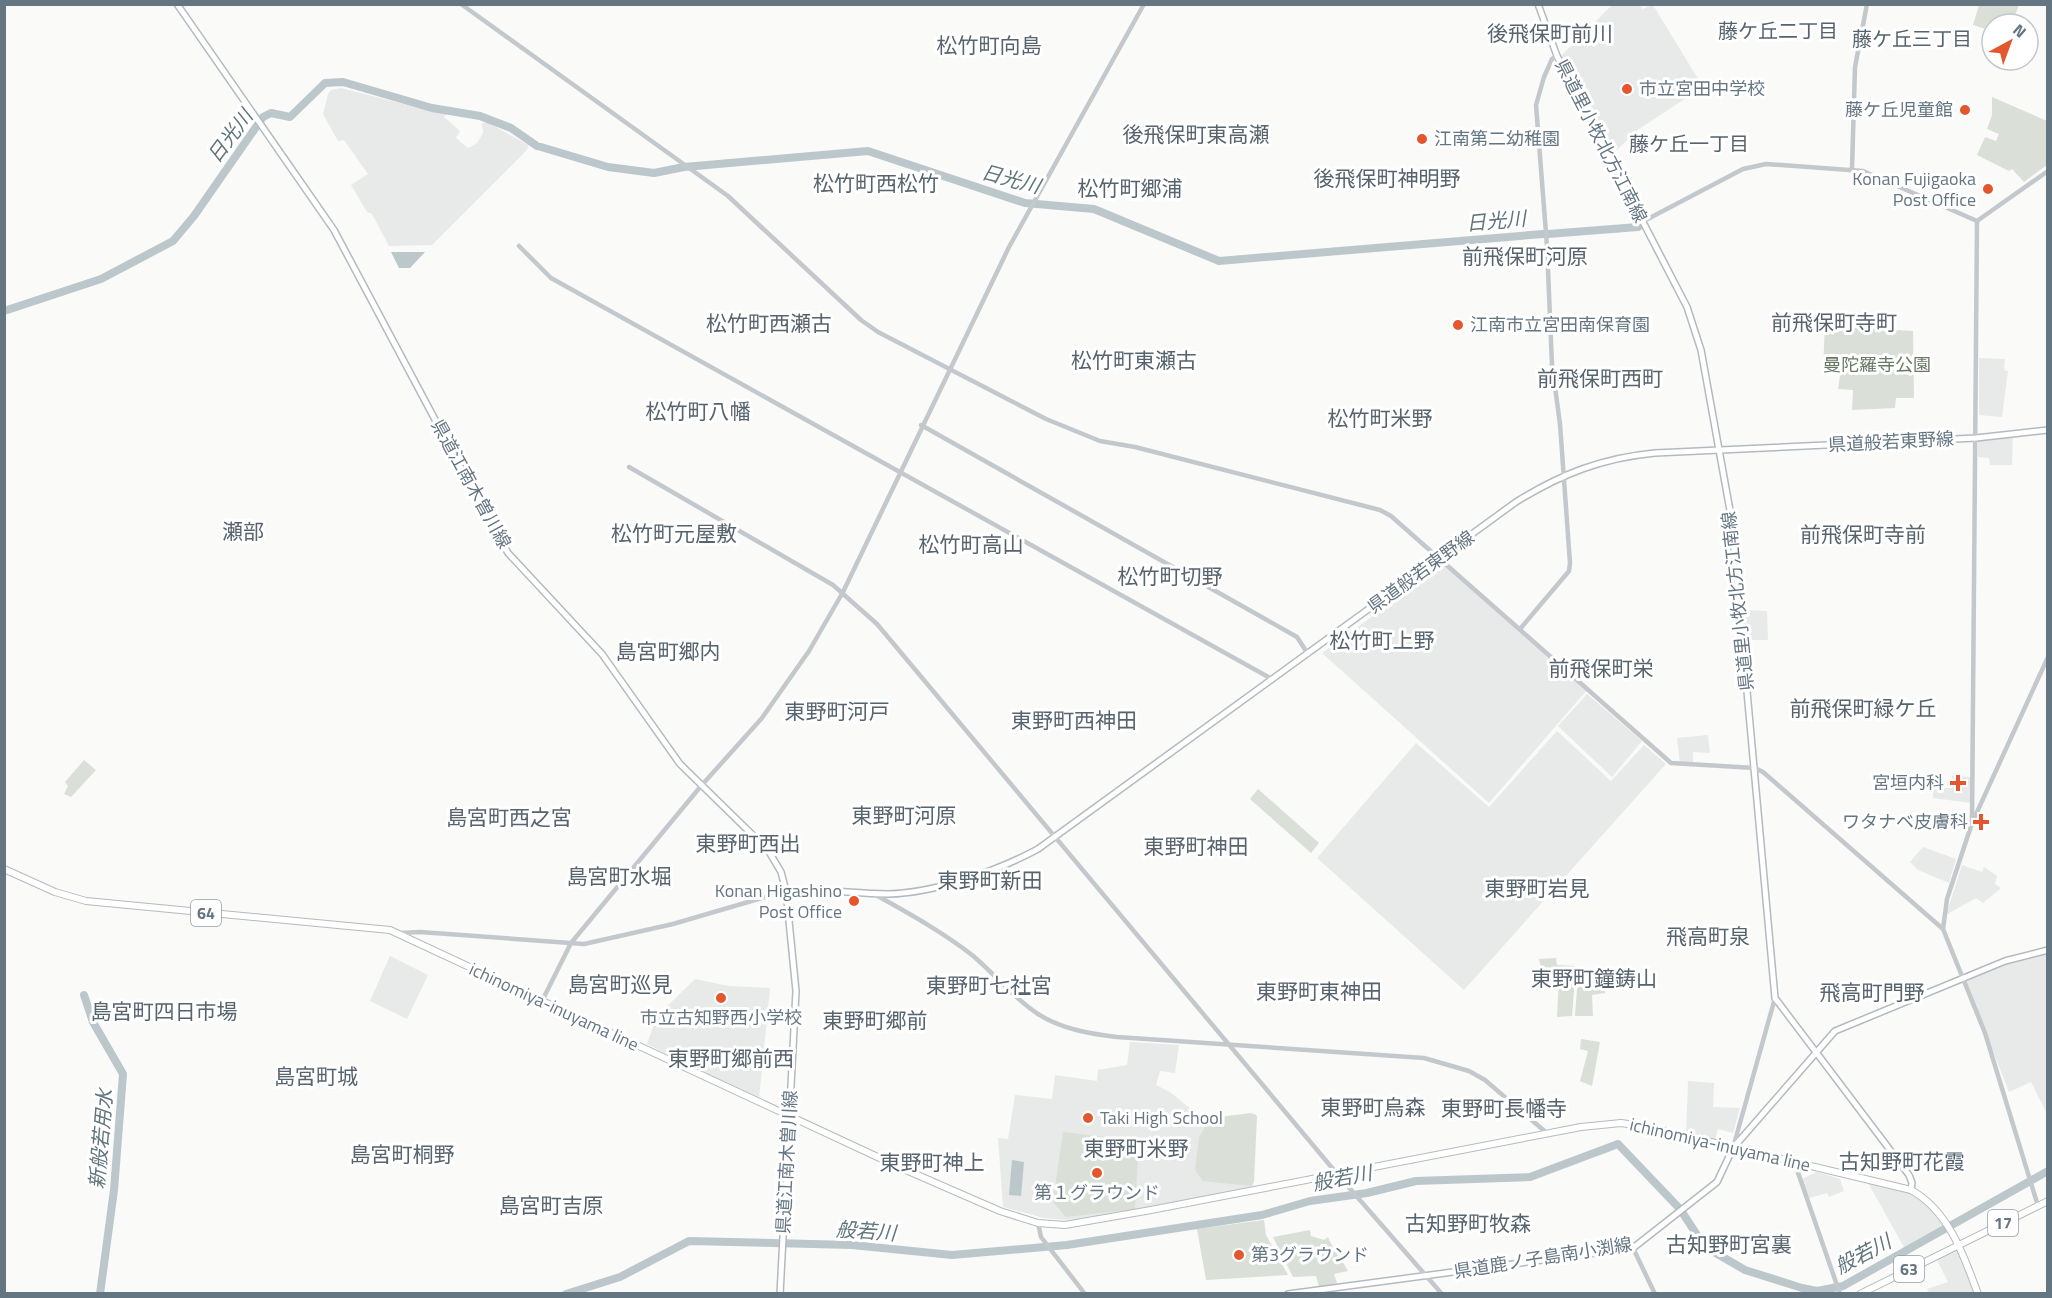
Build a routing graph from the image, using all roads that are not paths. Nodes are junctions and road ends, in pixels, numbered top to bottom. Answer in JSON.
{"nodes":[{"id":1,"x":177,"y":4,"type":"edge"},
{"id":2,"x":461,"y":4,"type":"edge"},
{"id":3,"x":1144,"y":4,"type":"edge"},
{"id":4,"x":1538,"y":4,"type":"edge"},
{"id":5,"x":1867,"y":4,"type":"edge"},
{"id":6,"x":1557,"y":57,"type":"junction"},
{"id":7,"x":1851,"y":170,"type":"junction"},
{"id":8,"x":2048,"y":171,"type":"edge"},
{"id":9,"x":1977,"y":221,"type":"junction"},
{"id":10,"x":1642,"y":222,"type":"junction"},
{"id":11,"x":519,"y":246,"type":"dead end"},
{"id":12,"x":948,"y":369,"type":"junction"},
{"id":13,"x":921,"y":425,"type":"junction"},
{"id":14,"x":2048,"y":430,"type":"edge"},
{"id":15,"x":1976,"y":438,"type":"junction"},
{"id":16,"x":1719,"y":450,"type":"junction"},
{"id":17,"x":629,"y":467,"type":"dead end"},
{"id":18,"x":899,"y":472,"type":"junction"},
{"id":19,"x":1564,"y":475,"type":"junction"},
{"id":20,"x":1441,"y":559,"type":"junction"},
{"id":21,"x":843,"y":592,"type":"junction"},
{"id":22,"x":1520,"y":629,"type":"junction"},
{"id":23,"x":1308,"y":654,"type":"junction"},
{"id":24,"x":2048,"y":657,"type":"edge"},
{"id":25,"x":1272,"y":679,"type":"junction"},
{"id":26,"x":1755,"y":768,"type":"junction"},
{"id":27,"x":701,"y":786,"type":"junction"},
{"id":28,"x":1972,"y":823,"type":"junction"},
{"id":29,"x":1056,"y":836,"type":"junction"},
{"id":30,"x":4,"y":868,"type":"edge"},
{"id":31,"x":786,"y":891,"type":"junction"},
{"id":32,"x":874,"y":894,"type":"junction"},
{"id":33,"x":1943,"y":929,"type":"junction"},
{"id":34,"x":397,"y":933,"type":"junction"},
{"id":35,"x":571,"y":943,"type":"junction"},
{"id":36,"x":2048,"y":950,"type":"edge"},
{"id":37,"x":1962,"y":979,"type":"junction"},
{"id":38,"x":1775,"y":998,"type":"junction"},
{"id":39,"x":542,"y":1001,"type":"junction"},
{"id":40,"x":1228,"y":1044,"type":"junction"},
{"id":41,"x":1816,"y":1052,"type":"junction"},
{"id":42,"x":790,"y":1116,"type":"junction"},
{"id":43,"x":1548,"y":1134,"type":"junction"},
{"id":44,"x":1733,"y":1148,"type":"junction"},
{"id":45,"x":1794,"y":1161,"type":"junction"},
{"id":46,"x":1338,"y":1174,"type":"junction"},
{"id":47,"x":1911,"y":1190,"type":"junction"},
{"id":48,"x":2048,"y":1201,"type":"edge"},
{"id":49,"x":2038,"y":1206,"type":"junction"},
{"id":50,"x":1038,"y":1223,"type":"junction"},
{"id":51,"x":1959,"y":1245,"type":"junction"},
{"id":52,"x":1633,"y":1248,"type":"junction"},
{"id":53,"x":1426,"y":1275,"type":"junction"},
{"id":54,"x":1838,"y":1290,"type":"edge"},
{"id":55,"x":780,"y":1293,"type":"edge"},
{"id":56,"x":1085,"y":1293,"type":"edge"},
{"id":57,"x":1288,"y":1293,"type":"edge"},
{"id":58,"x":1442,"y":1293,"type":"edge"},
{"id":59,"x":1655,"y":1293,"type":"edge"},
{"id":60,"x":1860,"y":1293,"type":"edge"},
{"id":61,"x":1978,"y":1293,"type":"edge"}],
"edges":[{"from":1,"to":27,"type":"main road","name":"県道江南木曽川線"},
{"from":2,"to":12,"type":"street"},
{"from":3,"to":12,"type":"street"},
{"from":4,"to":6,"type":"main road","name":"県道里小牧北方江南線"},
{"from":5,"to":7,"type":"street"},
{"from":6,"to":10,"type":"main road","name":"県道里小牧北方江南線"},
{"from":6,"to":19,"type":"street"},
{"from":7,"to":9,"type":"street"},
{"from":7,"to":10,"type":"street"},
{"from":8,"to":9,"type":"street"},
{"from":9,"to":15,"type":"street"},
{"from":10,"to":16,"type":"main road","name":"県道里小牧北方江南線"},
{"from":11,"to":18,"type":"street"},
{"from":12,"to":13,"type":"street"},
{"from":12,"to":20,"type":"street"},
{"from":13,"to":18,"type":"street"},
{"from":13,"to":23,"type":"street"},
{"from":14,"to":15,"type":"main road","name":"県道般若東野線"},
{"from":15,"to":16,"type":"main road","name":"県道般若東野線"},
{"from":15,"to":28,"type":"street"},
{"from":16,"to":19,"type":"main road","name":"県道般若東野線"},
{"from":16,"to":26,"type":"main road","name":"県道里小牧北方江南線"},
{"from":17,"to":21,"type":"street"},
{"from":18,"to":21,"type":"street"},
{"from":18,"to":25,"type":"street"},
{"from":19,"to":20,"type":"main road","name":"県道般若東野線"},
{"from":19,"to":22,"type":"street"},
{"from":20,"to":22,"type":"street"},
{"from":20,"to":23,"type":"main road","name":"県道般若東野線"},
{"from":21,"to":27,"type":"street"},
{"from":21,"to":29,"type":"street"},
{"from":22,"to":26,"type":"street"},
{"from":23,"to":25,"type":"main road","name":"県道般若東野線"},
{"from":24,"to":28,"type":"street"},
{"from":25,"to":29,"type":"main road","name":"県道般若東野線"},
{"from":26,"to":33,"type":"street"},
{"from":26,"to":38,"type":"main road","name":"県道里小牧北方江南線"},
{"from":27,"to":31,"type":"main road","name":"県道江南木曽川線"},
{"from":27,"to":35,"type":"street"},
{"from":28,"to":33,"type":"street"},
{"from":29,"to":32,"type":"main road","name":"県道般若東野線"},
{"from":29,"to":40,"type":"street"},
{"from":30,"to":34,"type":"main road","name":"ichinomiya-inuyama line","number":"64"},
{"from":31,"to":32,"type":"main road","name":"県道般若東野線"},
{"from":31,"to":35,"type":"street"},
{"from":31,"to":42,"type":"main road","name":"県道江南木曽川線"},
{"from":32,"to":40,"type":"street"},
{"from":33,"to":37,"type":"street"},
{"from":34,"to":35,"type":"street"},
{"from":34,"to":39,"type":"main road","name":"ichinomiya-inuyama line","number":"64"},
{"from":35,"to":39,"type":"street"},
{"from":36,"to":37,"type":"main road","name":"県道鹿ノ子島南小渕線"},
{"from":37,"to":41,"type":"main road","name":"県道鹿ノ子島南小渕線"},
{"from":37,"to":49,"type":"street"},
{"from":38,"to":41,"type":"main road"},
{"from":38,"to":44,"type":"street"},
{"from":39,"to":42,"type":"main road","name":"ichinomiya-inuyama line","number":"64"},
{"from":40,"to":43,"type":"street"},
{"from":40,"to":46,"type":"street"},
{"from":41,"to":44,"type":"main road","name":"県道鹿ノ子島南小渕線"},
{"from":41,"to":47,"type":"main road"},
{"from":42,"to":50,"type":"main road","name":"ichinomiya-inuyama line","number":"64"},
{"from":42,"to":55,"type":"main road","name":"県道江南木曽川線"},
{"from":43,"to":44,"type":"main road","name":"ichinomiya-inuyama line","number":"64"},
{"from":43,"to":46,"type":"main road","name":"ichinomiya-inuyama line","number":"64"},
{"from":44,"to":45,"type":"main road","name":"ichinomiya-inuyama line","number":"64"},
{"from":44,"to":52,"type":"main road","name":"県道鹿ノ子島南小渕線"},
{"from":45,"to":47,"type":"main road","name":"ichinomiya-inuyama line","number":"64"},
{"from":45,"to":54,"type":"street"},
{"from":46,"to":50,"type":"main road","name":"ichinomiya-inuyama line","number":"64"},
{"from":46,"to":53,"type":"street"},
{"from":47,"to":51,"type":"main road","name":"ichinomiya-inuyama line","number":"64"},
{"from":48,"to":49,"type":"main road","number":"17"},
{"from":49,"to":51,"type":"main road","number":"17"},
{"from":50,"to":56,"type":"street"},
{"from":51,"to":60,"type":"main road","number":"63"},
{"from":51,"to":61,"type":"main road","name":"ichinomiya-inuyama line","number":"64"},
{"from":52,"to":53,"type":"main road","name":"県道鹿ノ子島南小渕線"},
{"from":52,"to":59,"type":"street"},
{"from":53,"to":57,"type":"main road","name":"県道鹿ノ子島南小渕線"},
{"from":53,"to":58,"type":"street"}]}
